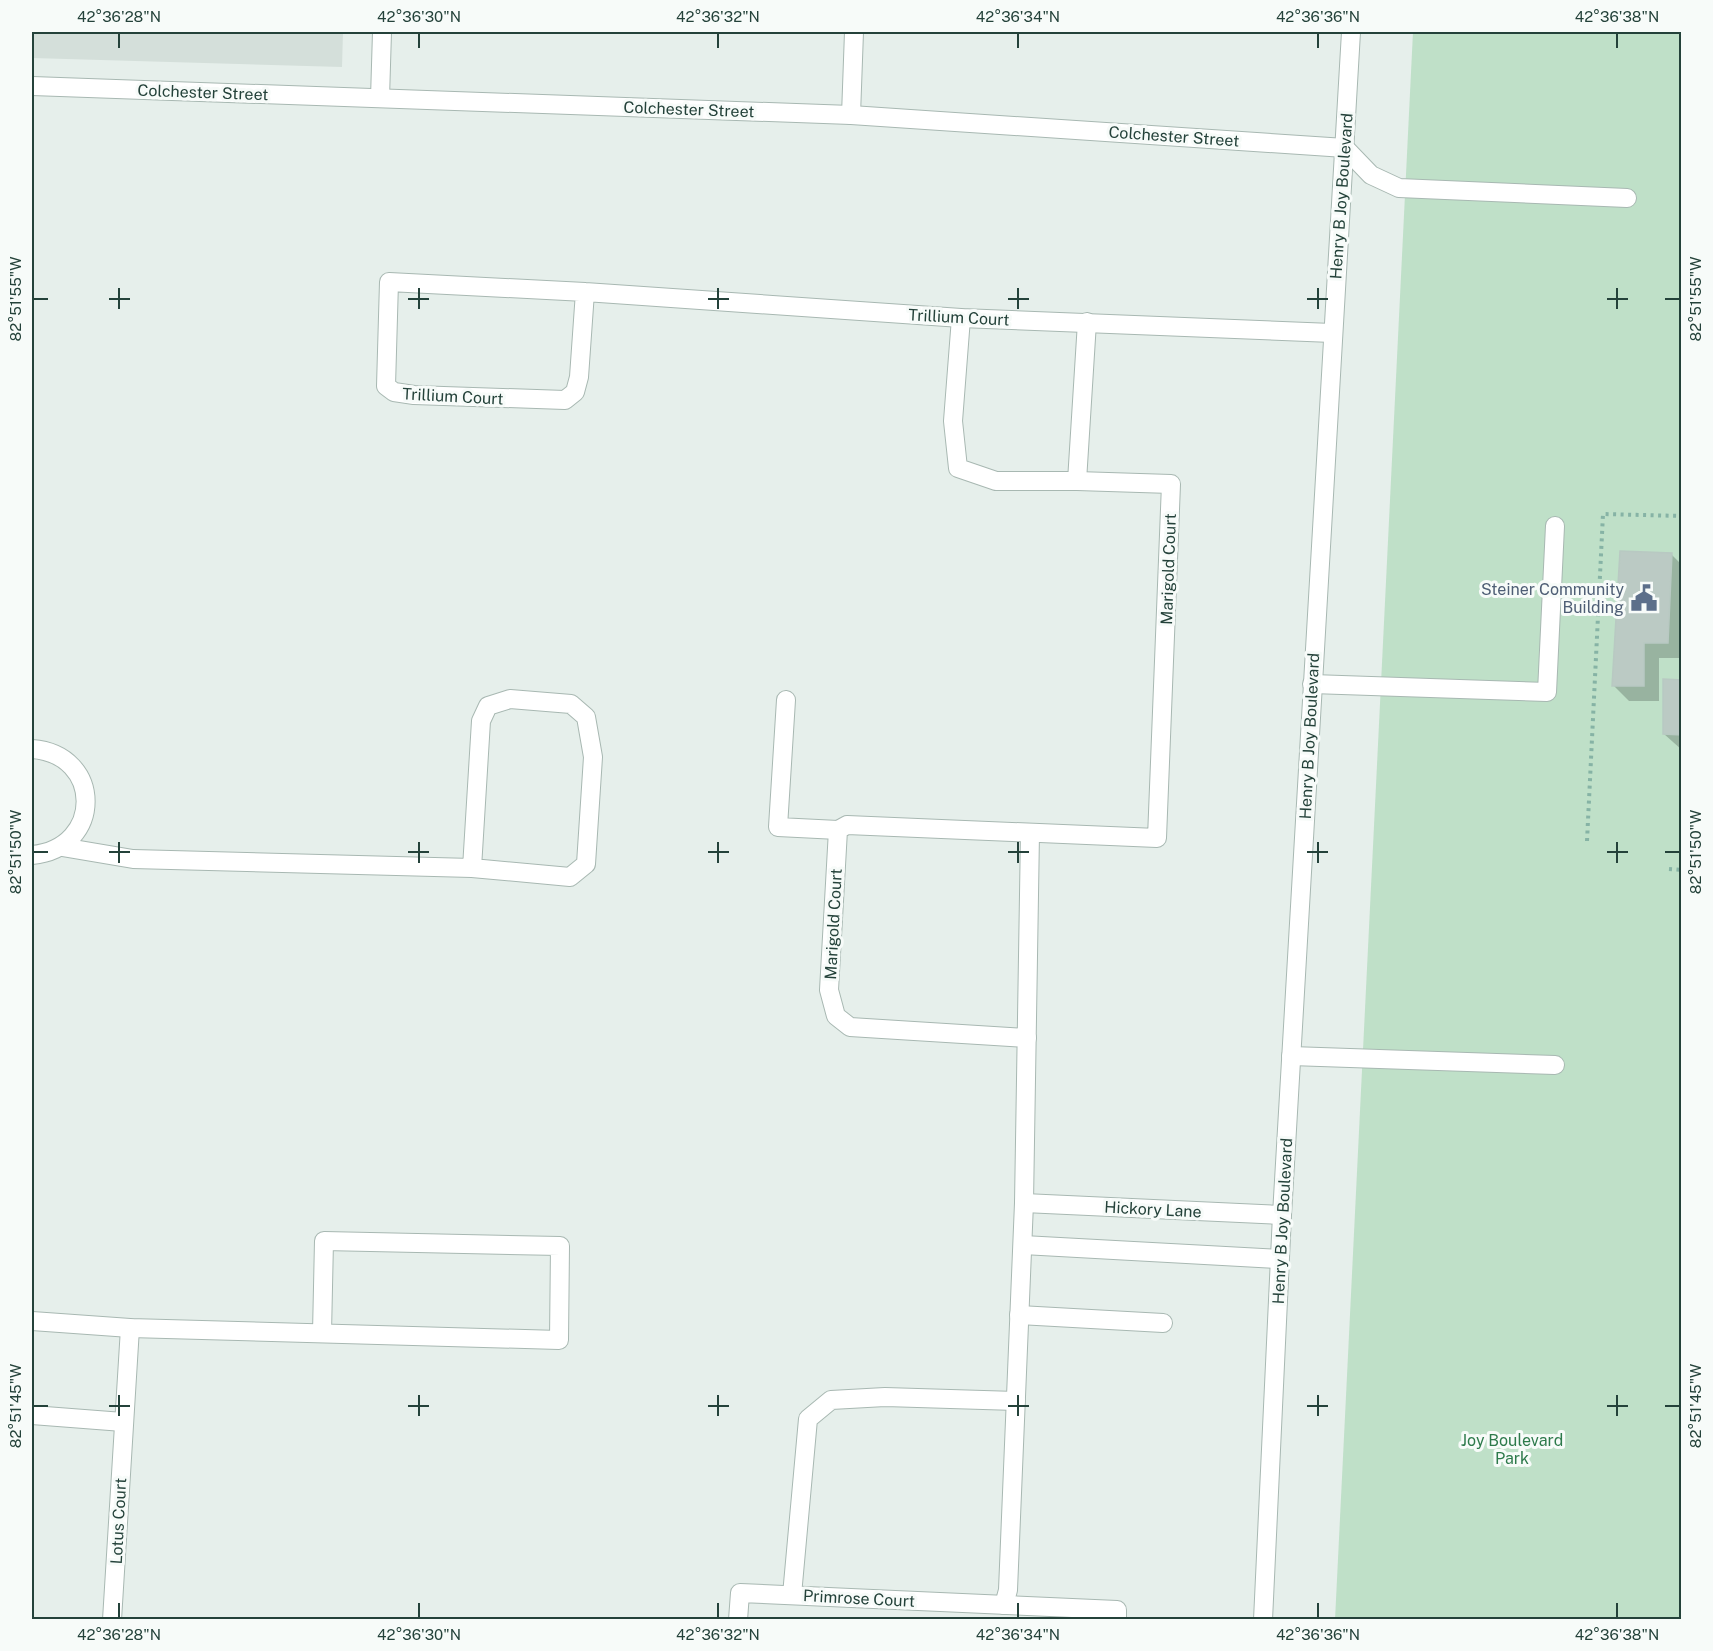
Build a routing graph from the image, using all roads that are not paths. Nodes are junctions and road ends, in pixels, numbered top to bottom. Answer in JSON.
{"nodes":[{"id":1,"x":382,"y":32,"type":"edge"},
{"id":2,"x":854,"y":32,"type":"edge"},
{"id":3,"x":1351,"y":32,"type":"edge"},
{"id":4,"x":32,"y":86,"type":"edge"},
{"id":5,"x":380,"y":98,"type":"junction"},
{"id":6,"x":851,"y":115,"type":"junction"},
{"id":7,"x":1345,"y":148,"type":"junction"},
{"id":8,"x":1627,"y":198,"type":"dead end"},
{"id":9,"x":585,"y":292,"type":"junction"},
{"id":10,"x":961,"y":318,"type":"junction"},
{"id":11,"x":1087,"y":322,"type":"junction"},
{"id":12,"x":1332,"y":333,"type":"junction"},
{"id":13,"x":1077,"y":481,"type":"junction"},
{"id":14,"x":1555,"y":526,"type":"dead end"},
{"id":15,"x":1312,"y":684,"type":"junction"},
{"id":16,"x":786,"y":700,"type":"dead end"},
{"id":17,"x":32,"y":749,"type":"edge"},
{"id":18,"x":838,"y":830,"type":"junction"},
{"id":19,"x":1030,"y":833,"type":"junction"},
{"id":20,"x":62,"y":847,"type":"junction"},
{"id":21,"x":32,"y":855,"type":"edge"},
{"id":22,"x":471,"y":868,"type":"junction"},
{"id":23,"x":1027,"y":1038,"type":"junction"},
{"id":24,"x":1291,"y":1056,"type":"junction"},
{"id":25,"x":1555,"y":1065,"type":"dead end"},
{"id":26,"x":1024,"y":1203,"type":"junction"},
{"id":27,"x":1282,"y":1215,"type":"junction"},
{"id":28,"x":1023,"y":1245,"type":"junction"},
{"id":29,"x":1280,"y":1259,"type":"junction"},
{"id":30,"x":1020,"y":1315,"type":"junction"},
{"id":31,"x":32,"y":1321,"type":"edge"},
{"id":32,"x":1163,"y":1323,"type":"dead end"},
{"id":33,"x":130,"y":1328,"type":"junction"},
{"id":34,"x":322,"y":1333,"type":"junction"},
{"id":35,"x":1016,"y":1401,"type":"junction"},
{"id":36,"x":32,"y":1415,"type":"edge"},
{"id":37,"x":123,"y":1422,"type":"junction"},
{"id":38,"x":792,"y":1595,"type":"junction"},
{"id":39,"x":1004,"y":1605,"type":"junction"},
{"id":40,"x":112,"y":1620,"type":"edge"},
{"id":41,"x":738,"y":1620,"type":"edge"},
{"id":42,"x":1117,"y":1620,"type":"edge"},
{"id":43,"x":1263,"y":1620,"type":"edge"}],
"edges":[{"from":1,"to":5,"type":"street"},
{"from":2,"to":6,"type":"street"},
{"from":3,"to":7,"type":"street","name":"Henry B Joy Boulevard"},
{"from":4,"to":5,"type":"street","name":"Colchester Street"},
{"from":5,"to":6,"type":"street","name":"Colchester Street"},
{"from":6,"to":7,"type":"street","name":"Colchester Street"},
{"from":7,"to":8,"type":"street"},
{"from":7,"to":12,"type":"street","name":"Henry B Joy Boulevard"},
{"from":9,"to":9,"type":"street","name":"Trillium Court"},
{"from":9,"to":10,"type":"street","name":"Trillium Court"},
{"from":10,"to":11,"type":"street","name":"Trillium Court"},
{"from":10,"to":13,"type":"street","name":"Marigold Court"},
{"from":11,"to":12,"type":"street","name":"Trillium Court"},
{"from":11,"to":13,"type":"street"},
{"from":12,"to":15,"type":"street","name":"Henry B Joy Boulevard"},
{"from":13,"to":19,"type":"street","name":"Marigold Court"},
{"from":14,"to":15,"type":"street"},
{"from":15,"to":24,"type":"street","name":"Henry B Joy Boulevard"},
{"from":16,"to":18,"type":"street"},
{"from":17,"to":20,"type":"street"},
{"from":18,"to":19,"type":"street","name":"Marigold Court"},
{"from":18,"to":23,"type":"street","name":"Marigold Court"},
{"from":19,"to":23,"type":"street"},
{"from":20,"to":21,"type":"street"},
{"from":20,"to":22,"type":"street"},
{"from":22,"to":22,"type":"street"},
{"from":23,"to":26,"type":"street"},
{"from":24,"to":25,"type":"street"},
{"from":24,"to":27,"type":"street","name":"Henry B Joy Boulevard"},
{"from":26,"to":27,"type":"street","name":"Hickory Lane"},
{"from":26,"to":28,"type":"street"},
{"from":27,"to":29,"type":"street","name":"Henry B Joy Boulevard"},
{"from":28,"to":29,"type":"street"},
{"from":28,"to":30,"type":"street"},
{"from":29,"to":43,"type":"street","name":"Henry B Joy Boulevard"},
{"from":30,"to":32,"type":"street"},
{"from":30,"to":35,"type":"street"},
{"from":31,"to":33,"type":"street"},
{"from":33,"to":34,"type":"street"},
{"from":33,"to":37,"type":"street","name":"Lotus Court"},
{"from":34,"to":34,"type":"street"},
{"from":35,"to":38,"type":"street","name":"Primrose Court"},
{"from":35,"to":39,"type":"street"},
{"from":36,"to":37,"type":"street"},
{"from":37,"to":40,"type":"street","name":"Lotus Court"},
{"from":38,"to":39,"type":"street","name":"Primrose Court"},
{"from":38,"to":41,"type":"street"},
{"from":39,"to":42,"type":"street","name":"Primrose Court"}]}
